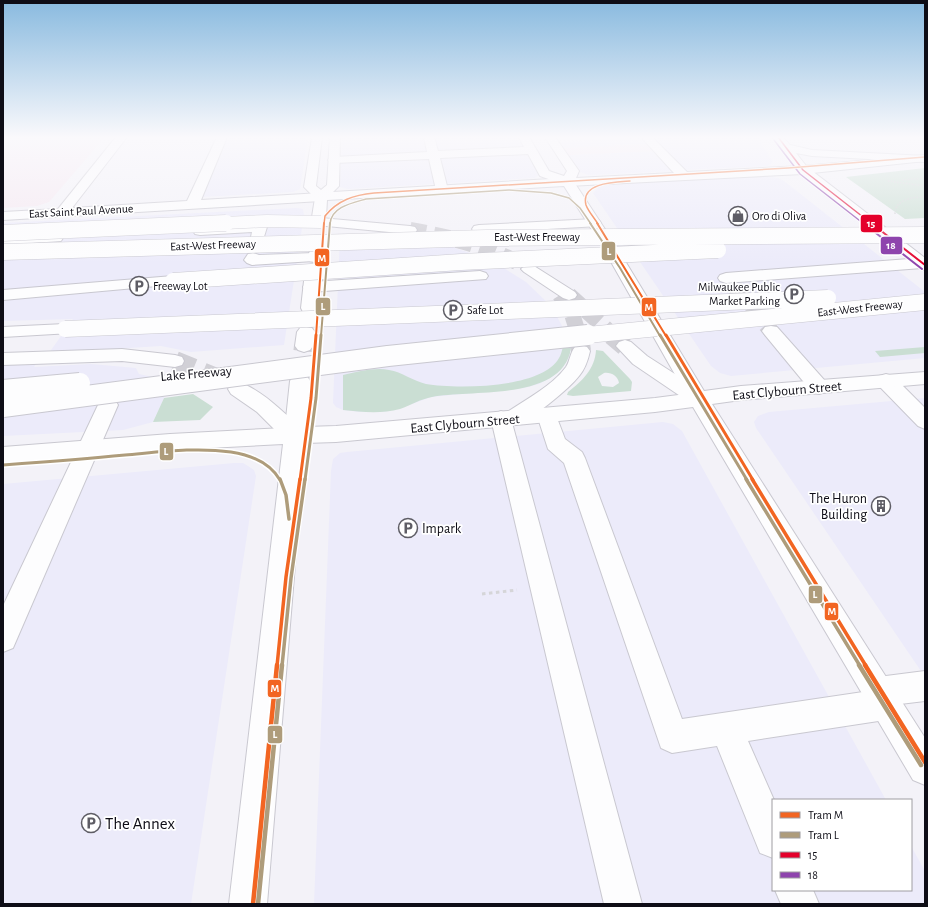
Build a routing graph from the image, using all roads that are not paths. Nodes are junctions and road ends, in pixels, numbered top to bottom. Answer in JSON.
{"nodes":[{"id":1,"x":88,"y":179,"type":"edge"},
{"id":2,"x":203,"y":179,"type":"edge"},
{"id":3,"x":311,"y":179,"type":"edge"},
{"id":4,"x":333,"y":179,"type":"edge"},
{"id":5,"x":439,"y":179,"type":"edge"},
{"id":6,"x":561,"y":179,"type":"edge"},
{"id":7,"x":620,"y":179,"type":"edge"},
{"id":8,"x":815,"y":179,"type":"edge"},
{"id":9,"x":568,"y":182,"type":"junction"},
{"id":10,"x":442,"y":190,"type":"junction"},
{"id":11,"x":321,"y":197,"type":"junction"},
{"id":12,"x":192,"y":205,"type":"junction"},
{"id":13,"x":131,"y":208,"type":"junction"},
{"id":14,"x":62,"y":212,"type":"junction"},
{"id":15,"x":3,"y":216,"type":"edge"},
{"id":16,"x":594,"y":223,"type":"junction"},
{"id":17,"x":318,"y":226,"type":"dead end"},
{"id":18,"x":406,"y":229,"type":"tunnel mouth"},
{"id":19,"x":479,"y":229,"type":"dead end"},
{"id":20,"x":117,"y":230,"type":"junction"},
{"id":21,"x":3,"y":233,"type":"edge"},
{"id":22,"x":925,"y":235,"type":"edge"},
{"id":23,"x":258,"y":237,"type":"dead end"},
{"id":24,"x":925,"y":239,"type":"edge"},
{"id":25,"x":3,"y":241,"type":"edge"},
{"id":26,"x":149,"y":247,"type":"junction"},
{"id":27,"x":3,"y":252,"type":"edge"},
{"id":28,"x":315,"y":256,"type":"dead end"},
{"id":29,"x":253,"y":257,"type":"dead end"},
{"id":30,"x":3,"y":263,"type":"edge"},
{"id":31,"x":923,"y":264,"type":"edge"},
{"id":32,"x":528,"y":269,"type":"tunnel mouth"},
{"id":33,"x":480,"y":276,"type":"dead end"},
{"id":34,"x":730,"y":283,"type":"dead end"},
{"id":35,"x":925,"y":294,"type":"edge"},
{"id":36,"x":3,"y":295,"type":"edge"},
{"id":37,"x":564,"y":295,"type":"tunnel mouth"},
{"id":38,"x":925,"y":302,"type":"edge"},
{"id":39,"x":309,"y":308,"type":"dead end"},
{"id":40,"x":771,"y":331,"type":"tunnel mouth"},
{"id":41,"x":3,"y":332,"type":"edge"},
{"id":42,"x":625,"y":346,"type":"tunnel mouth"},
{"id":43,"x":580,"y":350,"type":"tunnel mouth"},
{"id":44,"x":388,"y":356,"type":"junction"},
{"id":45,"x":3,"y":359,"type":"edge"},
{"id":46,"x":175,"y":361,"type":"tunnel mouth"},
{"id":47,"x":925,"y":378,"type":"edge"},
{"id":48,"x":300,"y":381,"type":"tunnel mouth"},
{"id":49,"x":886,"y":381,"type":"junction"},
{"id":50,"x":819,"y":387,"type":"junction"},
{"id":51,"x":238,"y":389,"type":"tunnel mouth"},
{"id":52,"x":3,"y":390,"type":"edge"},
{"id":53,"x":699,"y":399,"type":"junction"},
{"id":54,"x":108,"y":405,"type":"dead end"},
{"id":55,"x":3,"y":407,"type":"edge"},
{"id":56,"x":547,"y":416,"type":"junction"},
{"id":57,"x":507,"y":419,"type":"junction"},
{"id":58,"x":925,"y":421,"type":"edge"},
{"id":59,"x":294,"y":435,"type":"junction"},
{"id":60,"x":89,"y":448,"type":"junction"},
{"id":61,"x":3,"y":455,"type":"edge"},
{"id":62,"x":3,"y":638,"type":"edge"},
{"id":63,"x":925,"y":686,"type":"edge"},
{"id":64,"x":882,"y":698,"type":"junction"},
{"id":65,"x":726,"y":728,"type":"junction"},
{"id":66,"x":925,"y":768,"type":"edge"},
{"id":67,"x":772,"y":838,"type":"edge"},
{"id":68,"x":794,"y":891,"type":"edge"},
{"id":69,"x":248,"y":904,"type":"edge"},
{"id":70,"x":623,"y":904,"type":"edge"},
{"id":71,"x":800,"y":904,"type":"edge"}],
"edges":[{"from":1,"to":14,"type":"main road"},
{"from":2,"to":12,"type":"main road"},
{"from":3,"to":11,"type":"main road"},
{"from":4,"to":11,"type":"main road"},
{"from":5,"to":10,"type":"main road"},
{"from":6,"to":9,"type":"main road"},
{"from":7,"to":9,"type":"main road","name":"East Saint Paul Avenue"},
{"from":8,"to":31,"type":"main road"},
{"from":9,"to":10,"type":"main road","name":"East Saint Paul Avenue"},
{"from":9,"to":16,"type":"main road"},
{"from":10,"to":11,"type":"main road","name":"East Saint Paul Avenue"},
{"from":11,"to":12,"type":"main road","name":"East Saint Paul Avenue"},
{"from":11,"to":17,"type":"main road"},
{"from":12,"to":13,"type":"main road","name":"East Saint Paul Avenue"},
{"from":13,"to":14,"type":"main road","name":"East Saint Paul Avenue"},
{"from":13,"to":20,"type":"main road"},
{"from":14,"to":15,"type":"main road","name":"East Saint Paul Avenue"},
{"from":16,"to":19,"type":"main road"},
{"from":16,"to":53,"type":"main road"},
{"from":18,"to":21,"type":"main road","bridge":true},
{"from":20,"to":23,"type":"main road"},
{"from":20,"to":25,"type":"main road"},
{"from":22,"to":26,"type":"main road","name":"East-West Freeway","bridge":true},
{"from":24,"to":36,"type":"main road","bridge":true},
{"from":26,"to":27,"type":"main road","bridge":true},
{"from":26,"to":30,"type":"main road","bridge":true},
{"from":28,"to":29,"type":"main road"},
{"from":31,"to":34,"type":"main road"},
{"from":32,"to":37,"type":"main road"},
{"from":33,"to":39,"type":"main road"},
{"from":35,"to":41,"type":"main road","bridge":true},
{"from":38,"to":44,"type":"main road","name":"East-West Freeway","bridge":true},
{"from":40,"to":50,"type":"main road"},
{"from":42,"to":53,"type":"main road"},
{"from":43,"to":57,"type":"main road"},
{"from":44,"to":52,"type":"main road","name":"Lake Freeway","bridge":true},
{"from":44,"to":55,"type":"main road","bridge":true},
{"from":45,"to":46,"type":"main road"},
{"from":47,"to":49,"type":"main road","name":"East Clybourn Street"},
{"from":48,"to":59,"type":"main road"},
{"from":49,"to":50,"type":"main road","name":"East Clybourn Street"},
{"from":49,"to":58,"type":"main road"},
{"from":50,"to":53,"type":"main road","name":"East Clybourn Street"},
{"from":51,"to":59,"type":"main road"},
{"from":53,"to":56,"type":"main road","name":"East Clybourn Street"},
{"from":53,"to":64,"type":"main road"},
{"from":54,"to":60,"type":"main road"},
{"from":56,"to":57,"type":"main road","name":"East Clybourn Street"},
{"from":56,"to":65,"type":"main road"},
{"from":57,"to":59,"type":"main road","name":"East Clybourn Street"},
{"from":57,"to":70,"type":"main road"},
{"from":59,"to":60,"type":"main road","name":"East Clybourn Street"},
{"from":59,"to":69,"type":"main road"},
{"from":60,"to":61,"type":"main road","name":"East Clybourn Street"},
{"from":60,"to":62,"type":"main road"},
{"from":63,"to":64,"type":"main road"},
{"from":64,"to":65,"type":"main road"},
{"from":64,"to":66,"type":"main road"},
{"from":65,"to":67,"type":"main road"},
{"from":68,"to":71,"type":"main road"}]}
